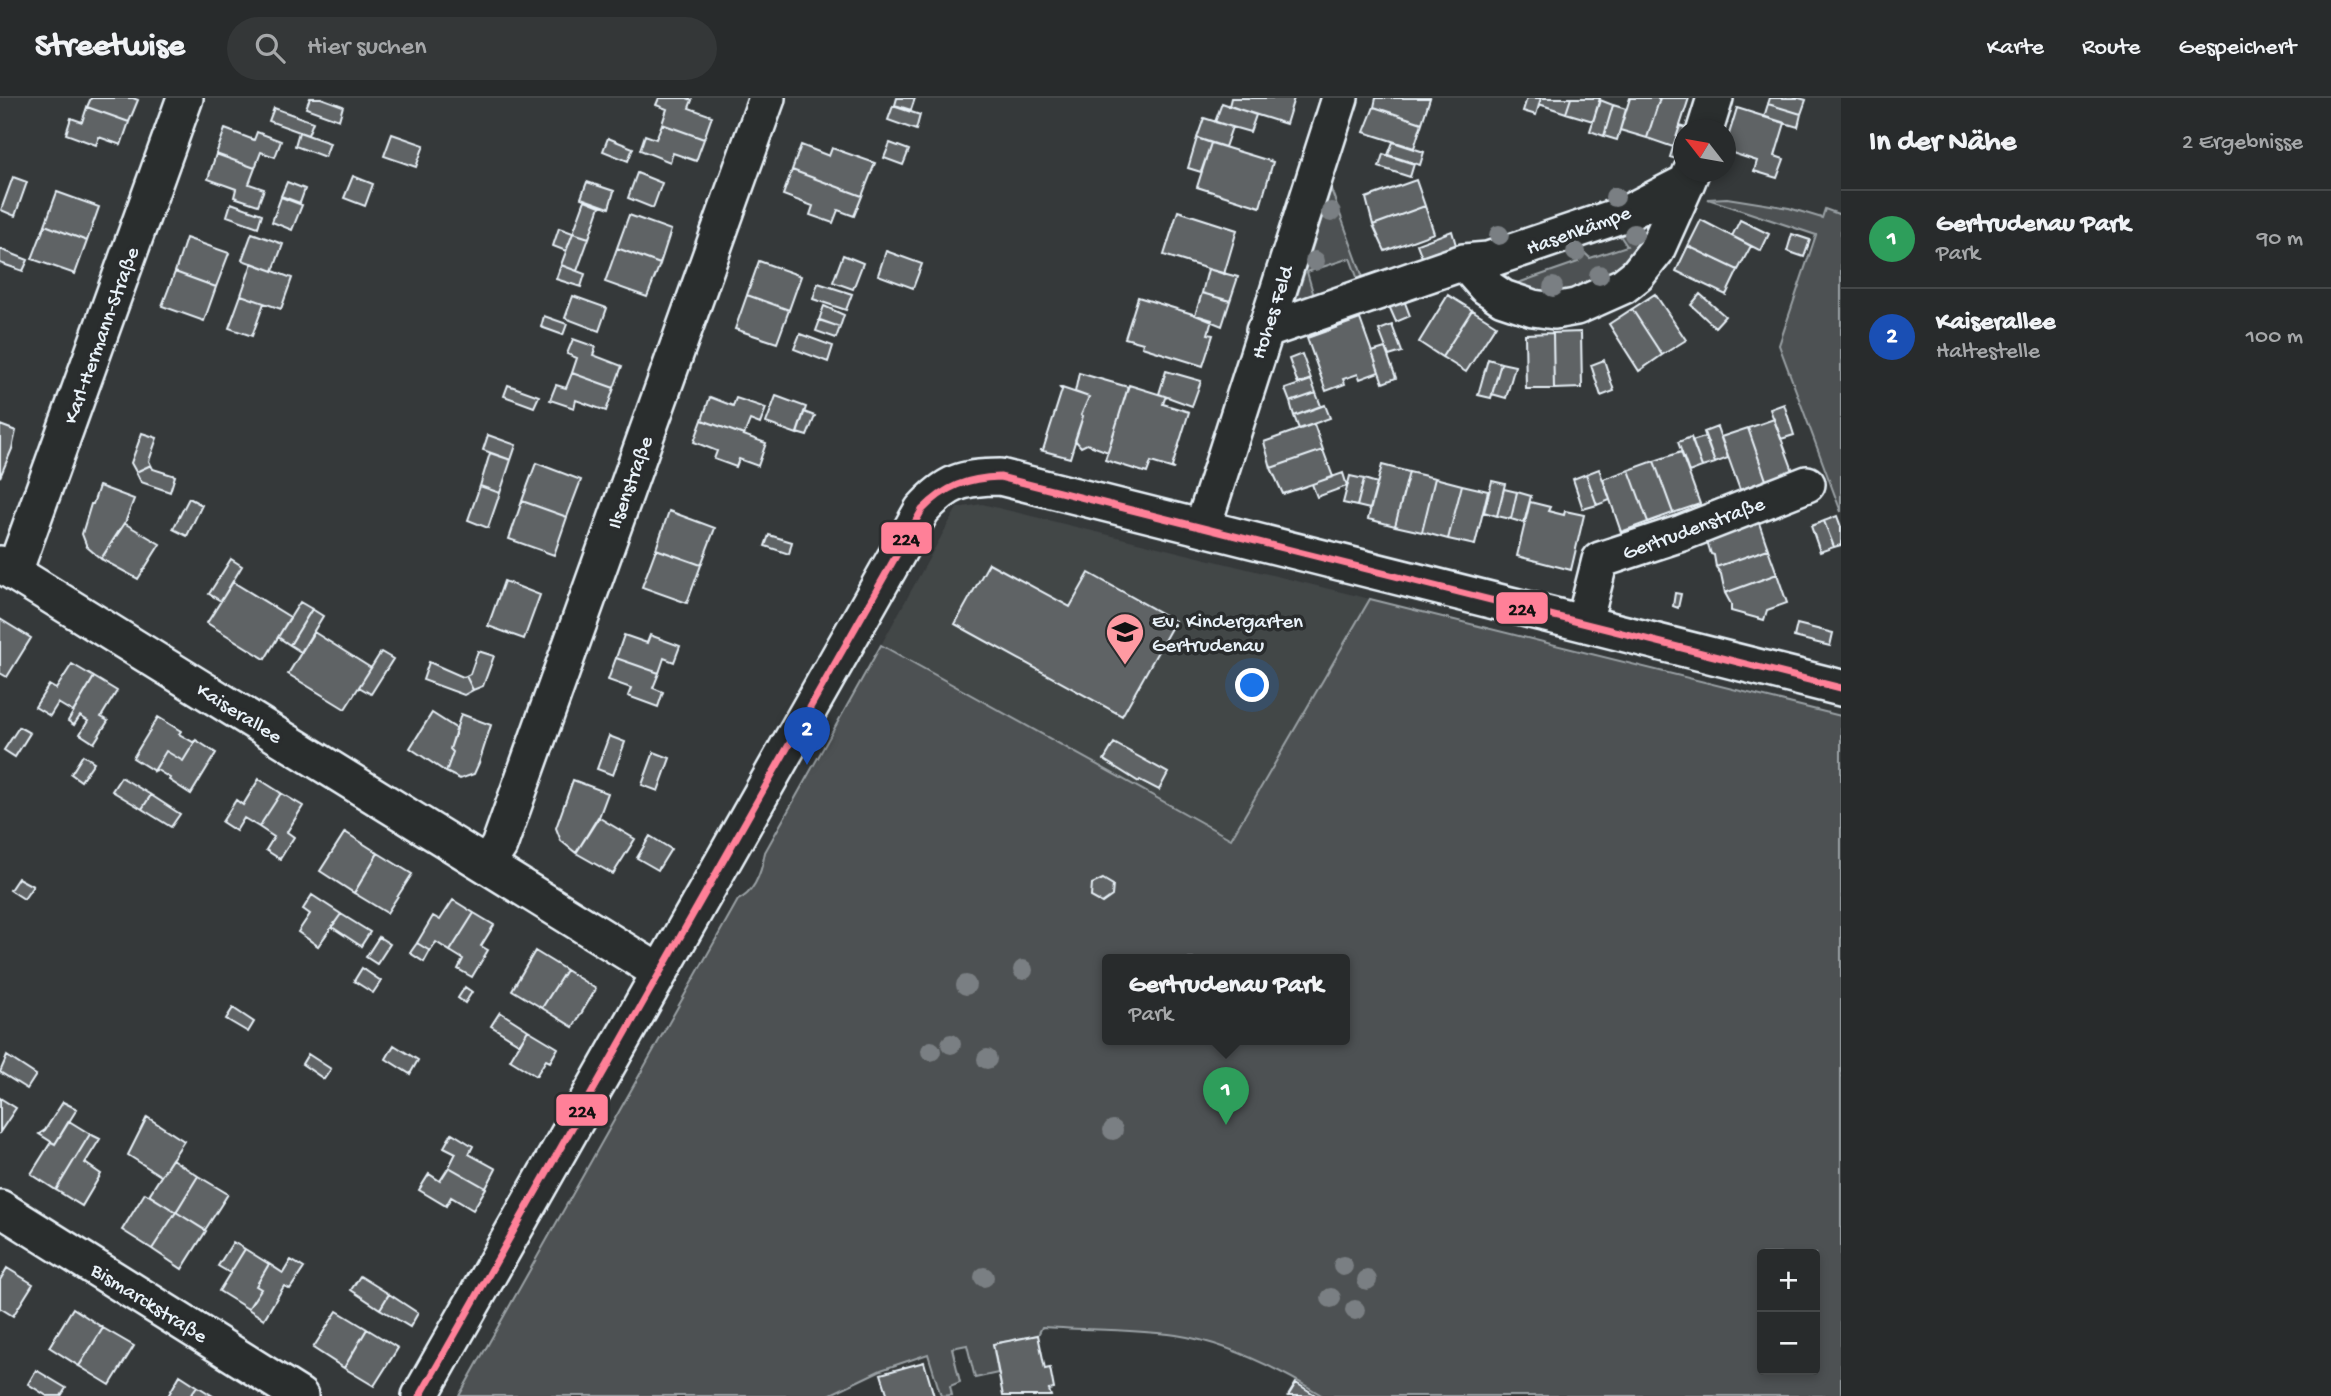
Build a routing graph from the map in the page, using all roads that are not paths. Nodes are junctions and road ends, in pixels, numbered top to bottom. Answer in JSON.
{"nodes":[{"id":1,"x":185,"y":98,"type":"edge"},
{"id":2,"x":767,"y":98,"type":"edge"},
{"id":3,"x":1340,"y":98,"type":"edge"},
{"id":4,"x":1716,"y":98,"type":"edge"},
{"id":5,"x":1709,"y":119,"type":"edge"},
{"id":6,"x":1680,"y":182,"type":"edge"},
{"id":7,"x":1687,"y":182,"type":"edge"},
{"id":8,"x":1464,"y":262,"type":"junction"},
{"id":9,"x":1264,"y":331,"type":"junction"},
{"id":10,"x":1807,"y":484,"type":"dead end"},
{"id":11,"x":1203,"y":526,"type":"junction"},
{"id":12,"x":7,"y":568,"type":"edge"},
{"id":13,"x":1584,"y":623,"type":"junction"},
{"id":14,"x":1841,"y":688,"type":"edge"},
{"id":15,"x":487,"y":864,"type":"junction"},
{"id":16,"x":659,"y":972,"type":"junction"},
{"id":17,"x":0,"y":1208,"type":"edge"},
{"id":18,"x":300,"y":1396,"type":"edge"},
{"id":19,"x":420,"y":1396,"type":"edge"}],
"edges":[{"from":1,"to":12,"type":"street","name":"Karl-Hermann-Straße"},
{"from":2,"to":15,"type":"street","name":"Ilsenstraße"},
{"from":3,"to":9,"type":"street","name":"Hohes Feld"},
{"from":4,"to":5,"type":"street"},
{"from":6,"to":8,"type":"street","name":"Hasenkämpe"},
{"from":7,"to":8,"type":"street","name":"Hasenkämpe"},
{"from":8,"to":9,"type":"street","name":"Hasenkämpe"},
{"from":9,"to":11,"type":"street","name":"Hohes Feld"},
{"from":10,"to":13,"type":"street","name":"Gertrudenstraße"},
{"from":11,"to":13,"type":"street"},
{"from":11,"to":16,"type":"street"},
{"from":12,"to":15,"type":"street","name":"Kaiserallee"},
{"from":13,"to":14,"type":"street"},
{"from":15,"to":16,"type":"street","name":"Kaiserallee"},
{"from":16,"to":19,"type":"street"},
{"from":17,"to":18,"type":"street","name":"Bismarckstraße"}]}
